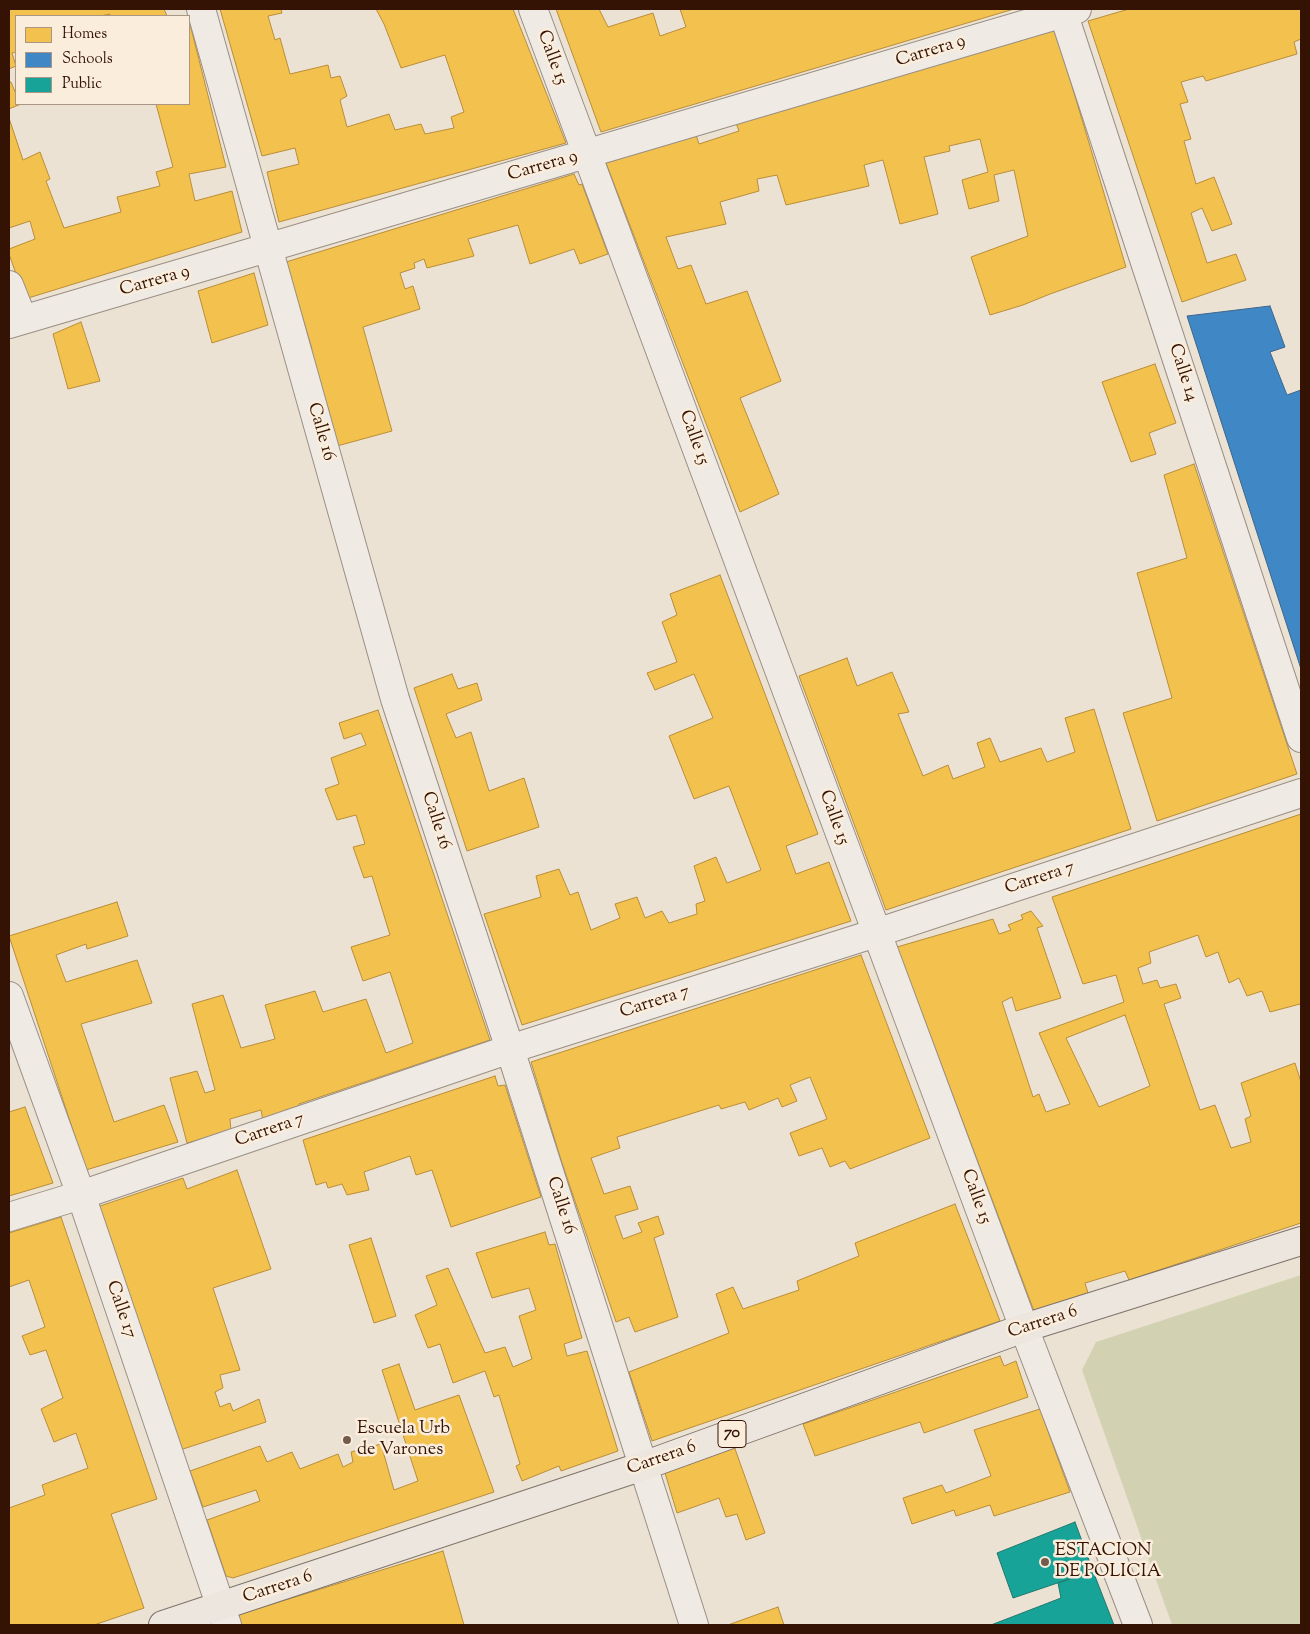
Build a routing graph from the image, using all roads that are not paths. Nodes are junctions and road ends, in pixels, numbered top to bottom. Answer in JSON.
{"nodes":[{"id":1,"x":200,"y":9,"type":"edge"},
{"id":2,"x":533,"y":9,"type":"edge"},
{"id":3,"x":1068,"y":10,"type":"edge"},
{"id":4,"x":587,"y":154,"type":"junction"},
{"id":5,"x":268,"y":249,"type":"junction"},
{"id":6,"x":9,"y":285,"type":"edge"},
{"id":7,"x":16,"y":322,"type":"edge"},
{"id":8,"x":1301,"y":738,"type":"edge"},
{"id":9,"x":1301,"y":792,"type":"edge"},
{"id":10,"x":876,"y":933,"type":"junction"},
{"id":11,"x":9,"y":996,"type":"edge"},
{"id":12,"x":510,"y":1049,"type":"junction"},
{"id":13,"x":81,"y":1195,"type":"junction"},
{"id":14,"x":9,"y":1217,"type":"edge"},
{"id":15,"x":1301,"y":1241,"type":"edge"},
{"id":16,"x":1024,"y":1328,"type":"junction"},
{"id":17,"x":643,"y":1466,"type":"junction"},
{"id":18,"x":224,"y":1616,"type":"edge"},
{"id":19,"x":163,"y":1625,"type":"edge"},
{"id":20,"x":694,"y":1625,"type":"edge"},
{"id":21,"x":1138,"y":1625,"type":"edge"}],
"edges":[{"from":1,"to":5,"type":"street","name":"Calle 16"},
{"from":2,"to":4,"type":"street","name":"Calle 15"},
{"from":3,"to":4,"type":"street","name":"Carrera 9"},
{"from":3,"to":8,"type":"street","name":"Calle 14"},
{"from":4,"to":5,"type":"street","name":"Carrera 9"},
{"from":4,"to":10,"type":"street","name":"Calle 15"},
{"from":5,"to":7,"type":"street","name":"Carrera 9"},
{"from":5,"to":12,"type":"street","name":"Calle 16"},
{"from":6,"to":7,"type":"street"},
{"from":9,"to":10,"type":"street","name":"Carrera 7"},
{"from":10,"to":12,"type":"street","name":"Carrera 7"},
{"from":10,"to":16,"type":"street","name":"Calle 15"},
{"from":11,"to":13,"type":"street","name":"Calle 17"},
{"from":12,"to":13,"type":"street","name":"Carrera 7"},
{"from":12,"to":17,"type":"street","name":"Calle 16"},
{"from":13,"to":14,"type":"street","name":"Carrera 7"},
{"from":13,"to":18,"type":"street","name":"Calle 17"},
{"from":15,"to":16,"type":"main road","name":"Carrera 6","number":"70"},
{"from":16,"to":17,"type":"main road","name":"Carrera 6","number":"70"},
{"from":16,"to":21,"type":"street","name":"Calle 15"},
{"from":17,"to":18,"type":"main road","name":"Carrera 6","number":"70"},
{"from":17,"to":20,"type":"street","name":"Calle 16"},
{"from":18,"to":19,"type":"main road","name":"Carrera 6","number":"70"}]}
